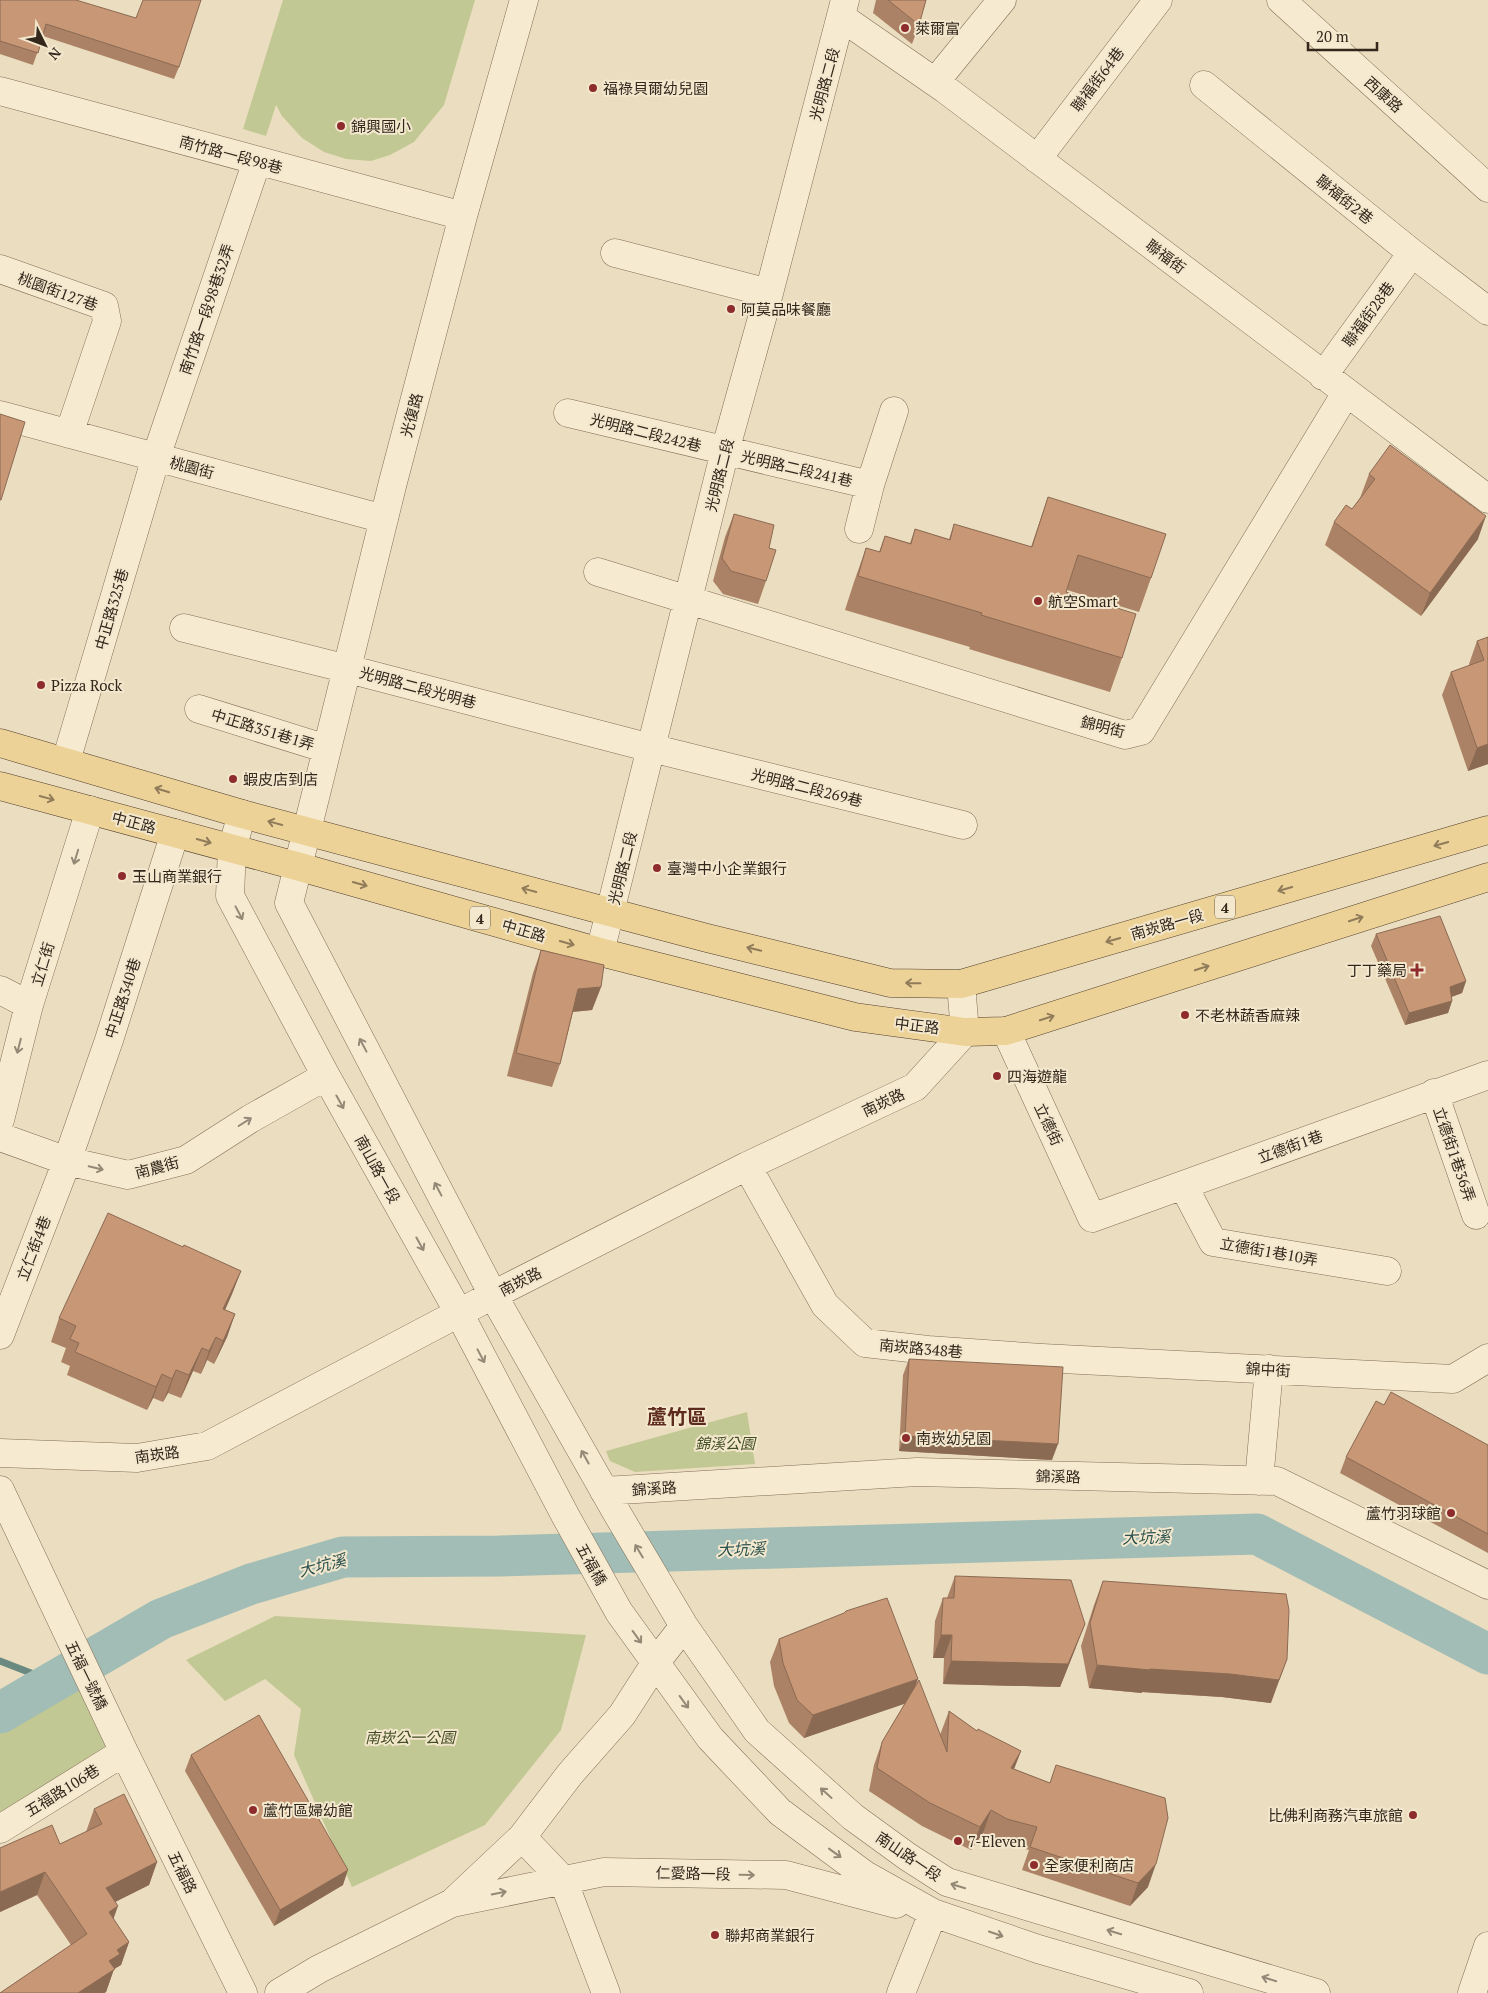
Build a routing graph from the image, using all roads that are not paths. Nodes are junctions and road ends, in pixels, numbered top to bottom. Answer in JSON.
{"nodes":[{"id":1,"x":524,"y":0,"type":"edge"},
{"id":2,"x":1002,"y":0,"type":"edge"},
{"id":3,"x":1158,"y":0,"type":"edge"},
{"id":4,"x":1281,"y":0,"type":"edge"},
{"id":5,"x":843,"y":8,"type":"edge"},
{"id":6,"x":935,"y":82,"type":"junction"},
{"id":7,"x":1204,"y":85,"type":"dead end"},
{"id":8,"x":0,"y":91,"type":"edge"},
{"id":9,"x":1036,"y":159,"type":"junction"},
{"id":10,"x":257,"y":161,"type":"junction"},
{"id":11,"x":1488,"y":188,"type":"edge"},
{"id":12,"x":463,"y":216,"type":"junction"},
{"id":13,"x":615,"y":253,"type":"dead end"},
{"id":14,"x":1412,"y":253,"type":"junction"},
{"id":15,"x":0,"y":269,"type":"edge"},
{"id":16,"x":769,"y":293,"type":"junction"},
{"id":17,"x":1488,"y":311,"type":"edge"},
{"id":18,"x":1323,"y":376,"type":"junction"},
{"id":19,"x":1346,"y":393,"type":"junction"},
{"id":20,"x":894,"y":410,"type":"dead end"},
{"id":21,"x":568,"y":413,"type":"dead end"},
{"id":22,"x":0,"y":415,"type":"edge"},
{"id":23,"x":69,"y":434,"type":"junction"},
{"id":24,"x":725,"y":451,"type":"junction"},
{"id":25,"x":156,"y":457,"type":"junction"},
{"id":26,"x":870,"y":485,"type":"junction"},
{"id":27,"x":1488,"y":499,"type":"edge"},
{"id":28,"x":384,"y":519,"type":"junction"},
{"id":29,"x":859,"y":529,"type":"dead end"},
{"id":30,"x":598,"y":572,"type":"dead end"},
{"id":31,"x":688,"y":601,"type":"junction"},
{"id":32,"x":184,"y":628,"type":"dead end"},
{"id":33,"x":348,"y":669,"type":"junction"},
{"id":34,"x":199,"y":709,"type":"dead end"},
{"id":35,"x":0,"y":742,"type":"edge"},
{"id":36,"x":651,"y":748,"type":"junction"},
{"id":37,"x":328,"y":749,"type":"junction"},
{"id":38,"x":66,"y":761,"type":"junction"},
{"id":39,"x":0,"y":786,"type":"edge"},
{"id":40,"x":90,"y":810,"type":"junction"},
{"id":41,"x":242,"y":814,"type":"junction"},
{"id":42,"x":963,"y":825,"type":"dead end"},
{"id":43,"x":1488,"y":830,"type":"edge"},
{"id":44,"x":306,"y":831,"type":"junction"},
{"id":45,"x":175,"y":833,"type":"junction"},
{"id":46,"x":232,"y":849,"type":"junction"},
{"id":47,"x":297,"y":867,"type":"junction"},
{"id":48,"x":1488,"y":877,"type":"edge"},
{"id":49,"x":611,"y":912,"type":"junction"},
{"id":50,"x":600,"y":952,"type":"junction"},
{"id":51,"x":961,"y":984,"type":"junction"},
{"id":52,"x":0,"y":990,"type":"edge"},
{"id":53,"x":29,"y":1006,"type":"junction"},
{"id":54,"x":1006,"y":1031,"type":"junction"},
{"id":55,"x":965,"y":1032,"type":"junction"},
{"id":56,"x":1488,"y":1075,"type":"edge"},
{"id":57,"x":326,"y":1076,"type":"junction"},
{"id":58,"x":1434,"y":1093,"type":"junction"},
{"id":59,"x":0,"y":1120,"type":"edge"},
{"id":60,"x":0,"y":1137,"type":"edge"},
{"id":61,"x":67,"y":1161,"type":"junction"},
{"id":62,"x":747,"y":1166,"type":"junction"},
{"id":63,"x":1183,"y":1185,"type":"junction"},
{"id":64,"x":1476,"y":1215,"type":"dead end"},
{"id":65,"x":1092,"y":1218,"type":"joint"},
{"id":66,"x":1387,"y":1271,"type":"dead end"},
{"id":67,"x":493,"y":1295,"type":"junction"},
{"id":68,"x":459,"y":1313,"type":"junction"},
{"id":69,"x":0,"y":1335,"type":"edge"},
{"id":70,"x":1042,"y":1358,"type":"joint"},
{"id":71,"x":1488,"y":1358,"type":"edge"},
{"id":72,"x":1269,"y":1369,"type":"junction"},
{"id":73,"x":0,"y":1453,"type":"edge"},
{"id":74,"x":1259,"y":1481,"type":"junction"},
{"id":75,"x":0,"y":1490,"type":"edge"},
{"id":76,"x":604,"y":1491,"type":"junction"},
{"id":77,"x":565,"y":1515,"type":"joint"},
{"id":78,"x":1488,"y":1585,"type":"edge"},
{"id":79,"x":684,"y":1626,"type":"junction"},
{"id":80,"x":656,"y":1662,"type":"junction"},
{"id":81,"x":124,"y":1752,"type":"junction"},
{"id":82,"x":0,"y":1829,"type":"edge"},
{"id":83,"x":522,"y":1838,"type":"junction"},
{"id":84,"x":563,"y":1880,"type":"junction"},
{"id":85,"x":452,"y":1903,"type":"junction"},
{"id":86,"x":933,"y":1913,"type":"junction"},
{"id":87,"x":1488,"y":1946,"type":"edge"},
{"id":88,"x":1177,"y":1991,"type":"edge"},
{"id":89,"x":243,"y":1993,"type":"edge"},
{"id":90,"x":279,"y":1993,"type":"edge"},
{"id":91,"x":606,"y":1993,"type":"edge"},
{"id":92,"x":901,"y":1993,"type":"edge"},
{"id":93,"x":1316,"y":1993,"type":"edge"},
{"id":94,"x":1472,"y":1993,"type":"edge"}],
"edges":[{"from":1,"to":12,"type":"street","name":"光復路"},
{"from":2,"to":6,"type":"street"},
{"from":3,"to":9,"type":"street","name":"聯福街64巷"},
{"from":4,"to":11,"type":"street","name":"西康路"},
{"from":5,"to":6,"type":"street","name":"聯福街"},
{"from":5,"to":16,"type":"street","name":"光明路二段"},
{"from":6,"to":9,"type":"street","name":"聯福街"},
{"from":7,"to":14,"type":"street","name":"聯福街2巷"},
{"from":8,"to":10,"type":"street","name":"南竹路一段98巷"},
{"from":9,"to":18,"type":"street","name":"聯福街"},
{"from":10,"to":12,"type":"street","name":"南竹路一段98巷"},
{"from":10,"to":25,"type":"street","name":"南竹路一段98巷32弄"},
{"from":12,"to":28,"type":"street","name":"光復路"},
{"from":13,"to":16,"type":"street"},
{"from":14,"to":17,"type":"street","name":"聯福街2巷"},
{"from":14,"to":18,"type":"street","name":"聯福街28巷"},
{"from":15,"to":23,"type":"street","name":"桃園街127巷"},
{"from":16,"to":24,"type":"street","name":"光明路二段"},
{"from":18,"to":19,"type":"street","name":"聯福街"},
{"from":19,"to":27,"type":"street","name":"聯福街"},
{"from":19,"to":31,"type":"street","name":"錦明街"},
{"from":20,"to":26,"type":"street"},
{"from":21,"to":24,"type":"street","name":"光明路二段242巷"},
{"from":22,"to":23,"type":"street","name":"桃園街"},
{"from":23,"to":25,"type":"street","name":"桃園街"},
{"from":24,"to":26,"type":"street","name":"光明路二段241巷"},
{"from":24,"to":31,"type":"street","name":"光明路二段"},
{"from":25,"to":28,"type":"street","name":"桃園街"},
{"from":25,"to":38,"type":"street","name":"中正路325巷"},
{"from":26,"to":29,"type":"street"},
{"from":28,"to":33,"type":"street","name":"光復路"},
{"from":30,"to":31,"type":"street","name":"錦明街"},
{"from":31,"to":36,"type":"street","name":"光明路二段"},
{"from":32,"to":33,"type":"street","name":"光明路二段光明巷"},
{"from":33,"to":36,"type":"street","name":"光明路二段光明巷"},
{"from":33,"to":37,"type":"street","name":"光復路"},
{"from":34,"to":37,"type":"street","name":"中正路351巷1弄"},
{"from":35,"to":38,"type":"main road","number":"4"},
{"from":36,"to":42,"type":"street","name":"光明路二段269巷"},
{"from":36,"to":49,"type":"street","name":"光明路二段"},
{"from":37,"to":44,"type":"street","name":"光復路"},
{"from":41,"to":38,"type":"main road","number":"4","one_way":true},
{"from":39,"to":40,"type":"main road","name":"中正路","number":"4","one_way":true},
{"from":40,"to":45,"type":"main road","name":"中正路","number":"4"},
{"from":40,"to":53,"type":"street","name":"立仁街","one_way":true},
{"from":44,"to":41,"type":"main road","number":"4","one_way":true},
{"from":41,"to":46,"type":"street","name":"南山路一段"},
{"from":43,"to":51,"type":"main road","name":"南崁路一段","number":"4","one_way":true},
{"from":44,"to":47,"type":"street"},
{"from":49,"to":44,"type":"main road","number":"4","one_way":true},
{"from":45,"to":46,"type":"main road","name":"中正路","number":"4","one_way":true},
{"from":45,"to":61,"type":"street","name":"中正路340巷"},
{"from":46,"to":47,"type":"main road","name":"中正路","number":"4"},
{"from":46,"to":57,"type":"street","name":"南山路一段","one_way":true},
{"from":47,"to":50,"type":"main road","name":"中正路","number":"4","one_way":true},
{"from":67,"to":47,"type":"street","one_way":true},
{"from":54,"to":48,"type":"main road","number":"4","one_way":true},
{"from":49,"to":50,"type":"street","name":"光明路二段"},
{"from":51,"to":49,"type":"main road","number":"4","one_way":true},
{"from":50,"to":55,"type":"main road","name":"中正路","number":"4"},
{"from":51,"to":55,"type":"street"},
{"from":52,"to":53,"type":"street"},
{"from":53,"to":59,"type":"street","name":"立仁街","one_way":true},
{"from":54,"to":55,"type":"main road","number":"4"},
{"from":54,"to":65,"type":"street","name":"立德街"},
{"from":55,"to":62,"type":"street","name":"南崁路"},
{"from":56,"to":58,"type":"street","name":"立德街1巷"},
{"from":61,"to":57,"type":"street","name":"南農街","one_way":true},
{"from":57,"to":68,"type":"street","name":"南山路一段","one_way":true},
{"from":58,"to":63,"type":"street","name":"立德街1巷"},
{"from":58,"to":64,"type":"street","name":"立德街1巷36弄"},
{"from":60,"to":61,"type":"street","name":"南農街"},
{"from":61,"to":69,"type":"street","name":"立仁街4巷"},
{"from":62,"to":67,"type":"street","name":"南崁路"},
{"from":62,"to":70,"type":"street","name":"南崁路348巷"},
{"from":63,"to":65,"type":"street","name":"立德街1巷"},
{"from":63,"to":66,"type":"street","name":"立德街1巷10弄"},
{"from":67,"to":68,"type":"street","name":"南崁路"},
{"from":76,"to":67,"type":"street","one_way":true},
{"from":68,"to":73,"type":"street","name":"南崁路"},
{"from":68,"to":77,"type":"street","name":"南山路一段","one_way":true},
{"from":70,"to":72,"type":"street","name":"錦中街"},
{"from":71,"to":72,"type":"street","name":"錦中街"},
{"from":72,"to":74,"type":"street"},
{"from":74,"to":76,"type":"street","name":"錦溪路"},
{"from":74,"to":78,"type":"street","name":"錦溪路"},
{"from":75,"to":81,"type":"street","name":"五福一號橋"},
{"from":79,"to":76,"type":"street","name":"南山路一段","one_way":true},
{"from":77,"to":80,"type":"street","name":"五福橋","one_way":true},
{"from":79,"to":80,"type":"street","name":"仁愛路一段"},
{"from":93,"to":79,"type":"street","name":"南山路一段","one_way":true},
{"from":80,"to":83,"type":"street","name":"仁愛路一段"},
{"from":80,"to":86,"type":"street","one_way":true},
{"from":81,"to":82,"type":"street","name":"五福路106巷"},
{"from":81,"to":89,"type":"street","name":"五福路"},
{"from":83,"to":84,"type":"street"},
{"from":83,"to":85,"type":"street","name":"仁愛路一段"},
{"from":85,"to":84,"type":"street","name":"仁愛路一段","one_way":true},
{"from":84,"to":86,"type":"street","name":"仁愛路一段","one_way":true},
{"from":84,"to":91,"type":"street"},
{"from":85,"to":90,"type":"street","name":"仁愛路一段"},
{"from":86,"to":88,"type":"street","one_way":true},
{"from":86,"to":92,"type":"street"},
{"from":87,"to":94,"type":"street"}]}
